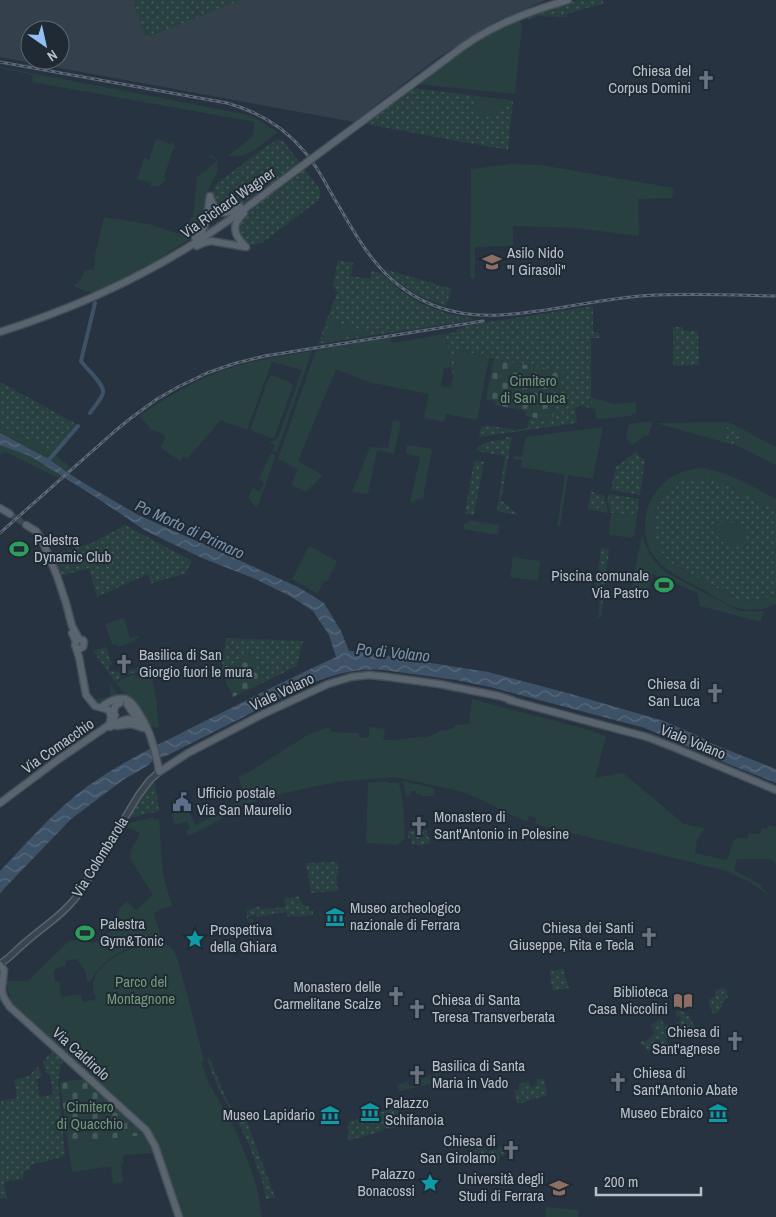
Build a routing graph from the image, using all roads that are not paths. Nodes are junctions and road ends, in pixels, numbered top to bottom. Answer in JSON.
{"nodes":[{"id":1,"x":568,"y":0,"type":"edge"},
{"id":2,"x":275,"y":186,"type":"junction"},
{"id":3,"x":159,"y":263,"type":"junction"},
{"id":4,"x":0,"y":332,"type":"edge"},
{"id":5,"x":0,"y":508,"type":"edge"},
{"id":6,"x":10,"y":514,"type":"tunnel mouth"},
{"id":7,"x":26,"y":525,"type":"tunnel mouth"},
{"id":8,"x":90,"y":701,"type":"junction"},
{"id":9,"x":120,"y":703,"type":"junction"},
{"id":10,"x":104,"y":705,"type":"junction"},
{"id":11,"x":131,"y":711,"type":"junction"},
{"id":12,"x":114,"y":714,"type":"junction"},
{"id":13,"x":125,"y":719,"type":"junction"},
{"id":14,"x":106,"y":727,"type":"junction"},
{"id":15,"x":146,"y":728,"type":"junction"},
{"id":16,"x":97,"y":733,"type":"junction"},
{"id":17,"x":158,"y":769,"type":"junction"},
{"id":18,"x":776,"y":790,"type":"edge"},
{"id":19,"x":0,"y":803,"type":"edge"},
{"id":20,"x":11,"y":955,"type":"junction"},
{"id":21,"x":0,"y":965,"type":"edge"},
{"id":22,"x":2,"y":975,"type":"edge"},
{"id":23,"x":1,"y":987,"type":"edge"},
{"id":24,"x":179,"y":1217,"type":"edge"}],
"edges":[{"from":1,"to":2,"type":"main road","name":"Via Richard Wagner","bridge":true},
{"from":2,"to":3,"type":"main road","name":"Via Richard Wagner"},
{"from":2,"to":3,"type":"main road"},
{"from":2,"to":3,"type":"main road"},
{"from":3,"to":4,"type":"main road","name":"Via Richard Wagner"},
{"from":5,"to":6,"type":"main road"},
{"from":7,"to":8,"type":"main road"},
{"from":8,"to":10,"type":"main road"},
{"from":8,"to":16,"type":"main road"},
{"from":9,"to":10,"type":"main road"},
{"from":9,"to":11,"type":"main road"},
{"from":9,"to":12,"type":"main road"},
{"from":10,"to":12,"type":"main road"},
{"from":10,"to":15,"type":"main road"},
{"from":11,"to":13,"type":"main road"},
{"from":11,"to":15,"type":"main road"},
{"from":12,"to":13,"type":"main road"},
{"from":12,"to":14,"type":"main road","name":"Via Comacchio"},
{"from":13,"to":14,"type":"main road","name":"Via Comacchio"},
{"from":13,"to":15,"type":"main road"},
{"from":14,"to":16,"type":"main road","name":"Via Comacchio"},
{"from":15,"to":16,"type":"main road"},
{"from":15,"to":17,"type":"main road"},
{"from":16,"to":19,"type":"main road","name":"Via Comacchio"},
{"from":17,"to":18,"type":"main road","name":"Viale Volano"},
{"from":17,"to":20,"type":"street","name":"Via Colombarola"},
{"from":20,"to":21,"type":"street","name":"Via Colombarola"},
{"from":20,"to":22,"type":"street","name":"Via Colombarola"},
{"from":21,"to":22,"type":"main road","name":"Via Caldirolo"},
{"from":22,"to":23,"type":"main road","name":"Via Caldirolo"},
{"from":23,"to":24,"type":"main road","name":"Via Caldirolo"}]}
